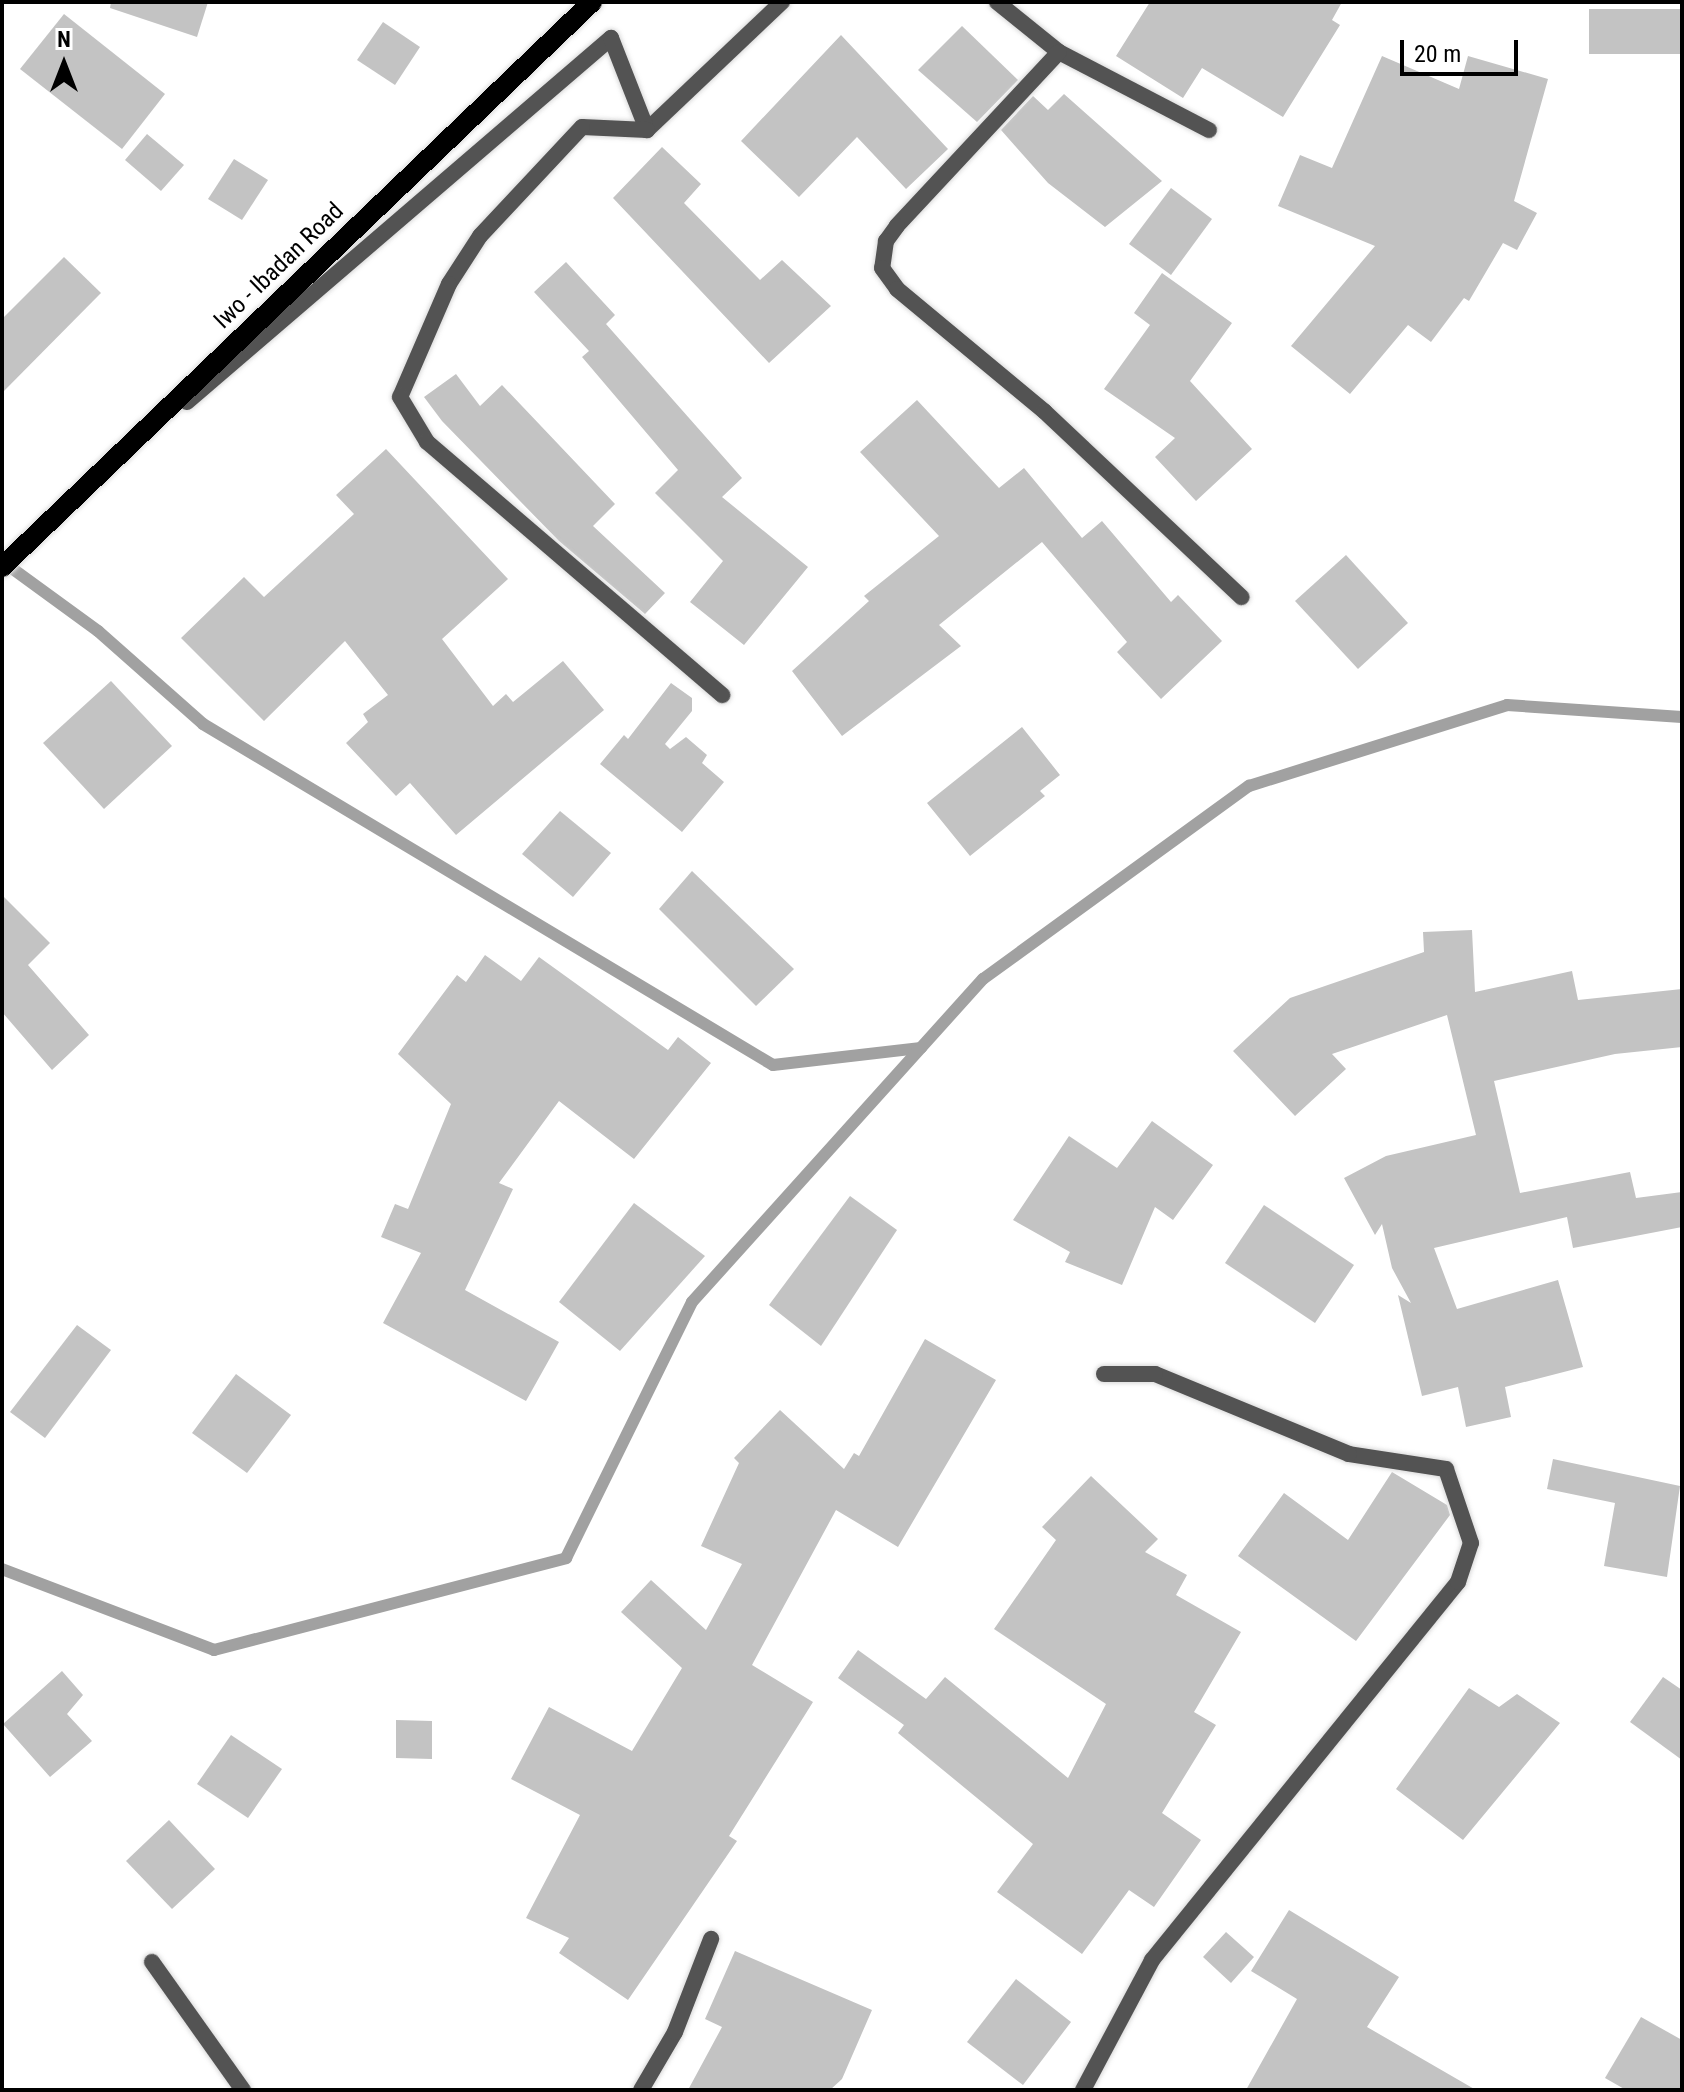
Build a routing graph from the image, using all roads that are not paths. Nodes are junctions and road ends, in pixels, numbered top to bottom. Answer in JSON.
{"nodes":[{"id":1,"x":592,"y":2,"type":"edge"},
{"id":2,"x":782,"y":2,"type":"edge"},
{"id":3,"x":997,"y":2,"type":"edge"},
{"id":4,"x":1059,"y":52,"type":"junction"},
{"id":5,"x":647,"y":130,"type":"junction"},
{"id":6,"x":1209,"y":130,"type":"dead end"},
{"id":7,"x":64,"y":508,"type":"junction"},
{"id":8,"x":2,"y":567,"type":"edge"},
{"id":9,"x":1241,"y":597,"type":"dead end"},
{"id":10,"x":722,"y":695,"type":"dead end"},
{"id":11,"x":1104,"y":1374,"type":"dead end"},
{"id":12,"x":711,"y":1939,"type":"dead end"},
{"id":13,"x":152,"y":1962,"type":"dead end"},
{"id":14,"x":1087,"y":2088,"type":"edge"},
{"id":15,"x":243,"y":2090,"type":"edge"},
{"id":16,"x":641,"y":2090,"type":"edge"}],
"edges":[{"from":1,"to":7,"type":"main road","name":"Iwo - Ibadan Road"},
{"from":2,"to":5,"type":"street"},
{"from":3,"to":4,"type":"street"},
{"from":4,"to":6,"type":"street"},
{"from":4,"to":9,"type":"street"},
{"from":5,"to":7,"type":"street"},
{"from":5,"to":10,"type":"street"},
{"from":7,"to":8,"type":"main road","name":"Iwo - Ibadan Road"},
{"from":11,"to":14,"type":"street"},
{"from":12,"to":16,"type":"street"},
{"from":13,"to":15,"type":"street"}]}
